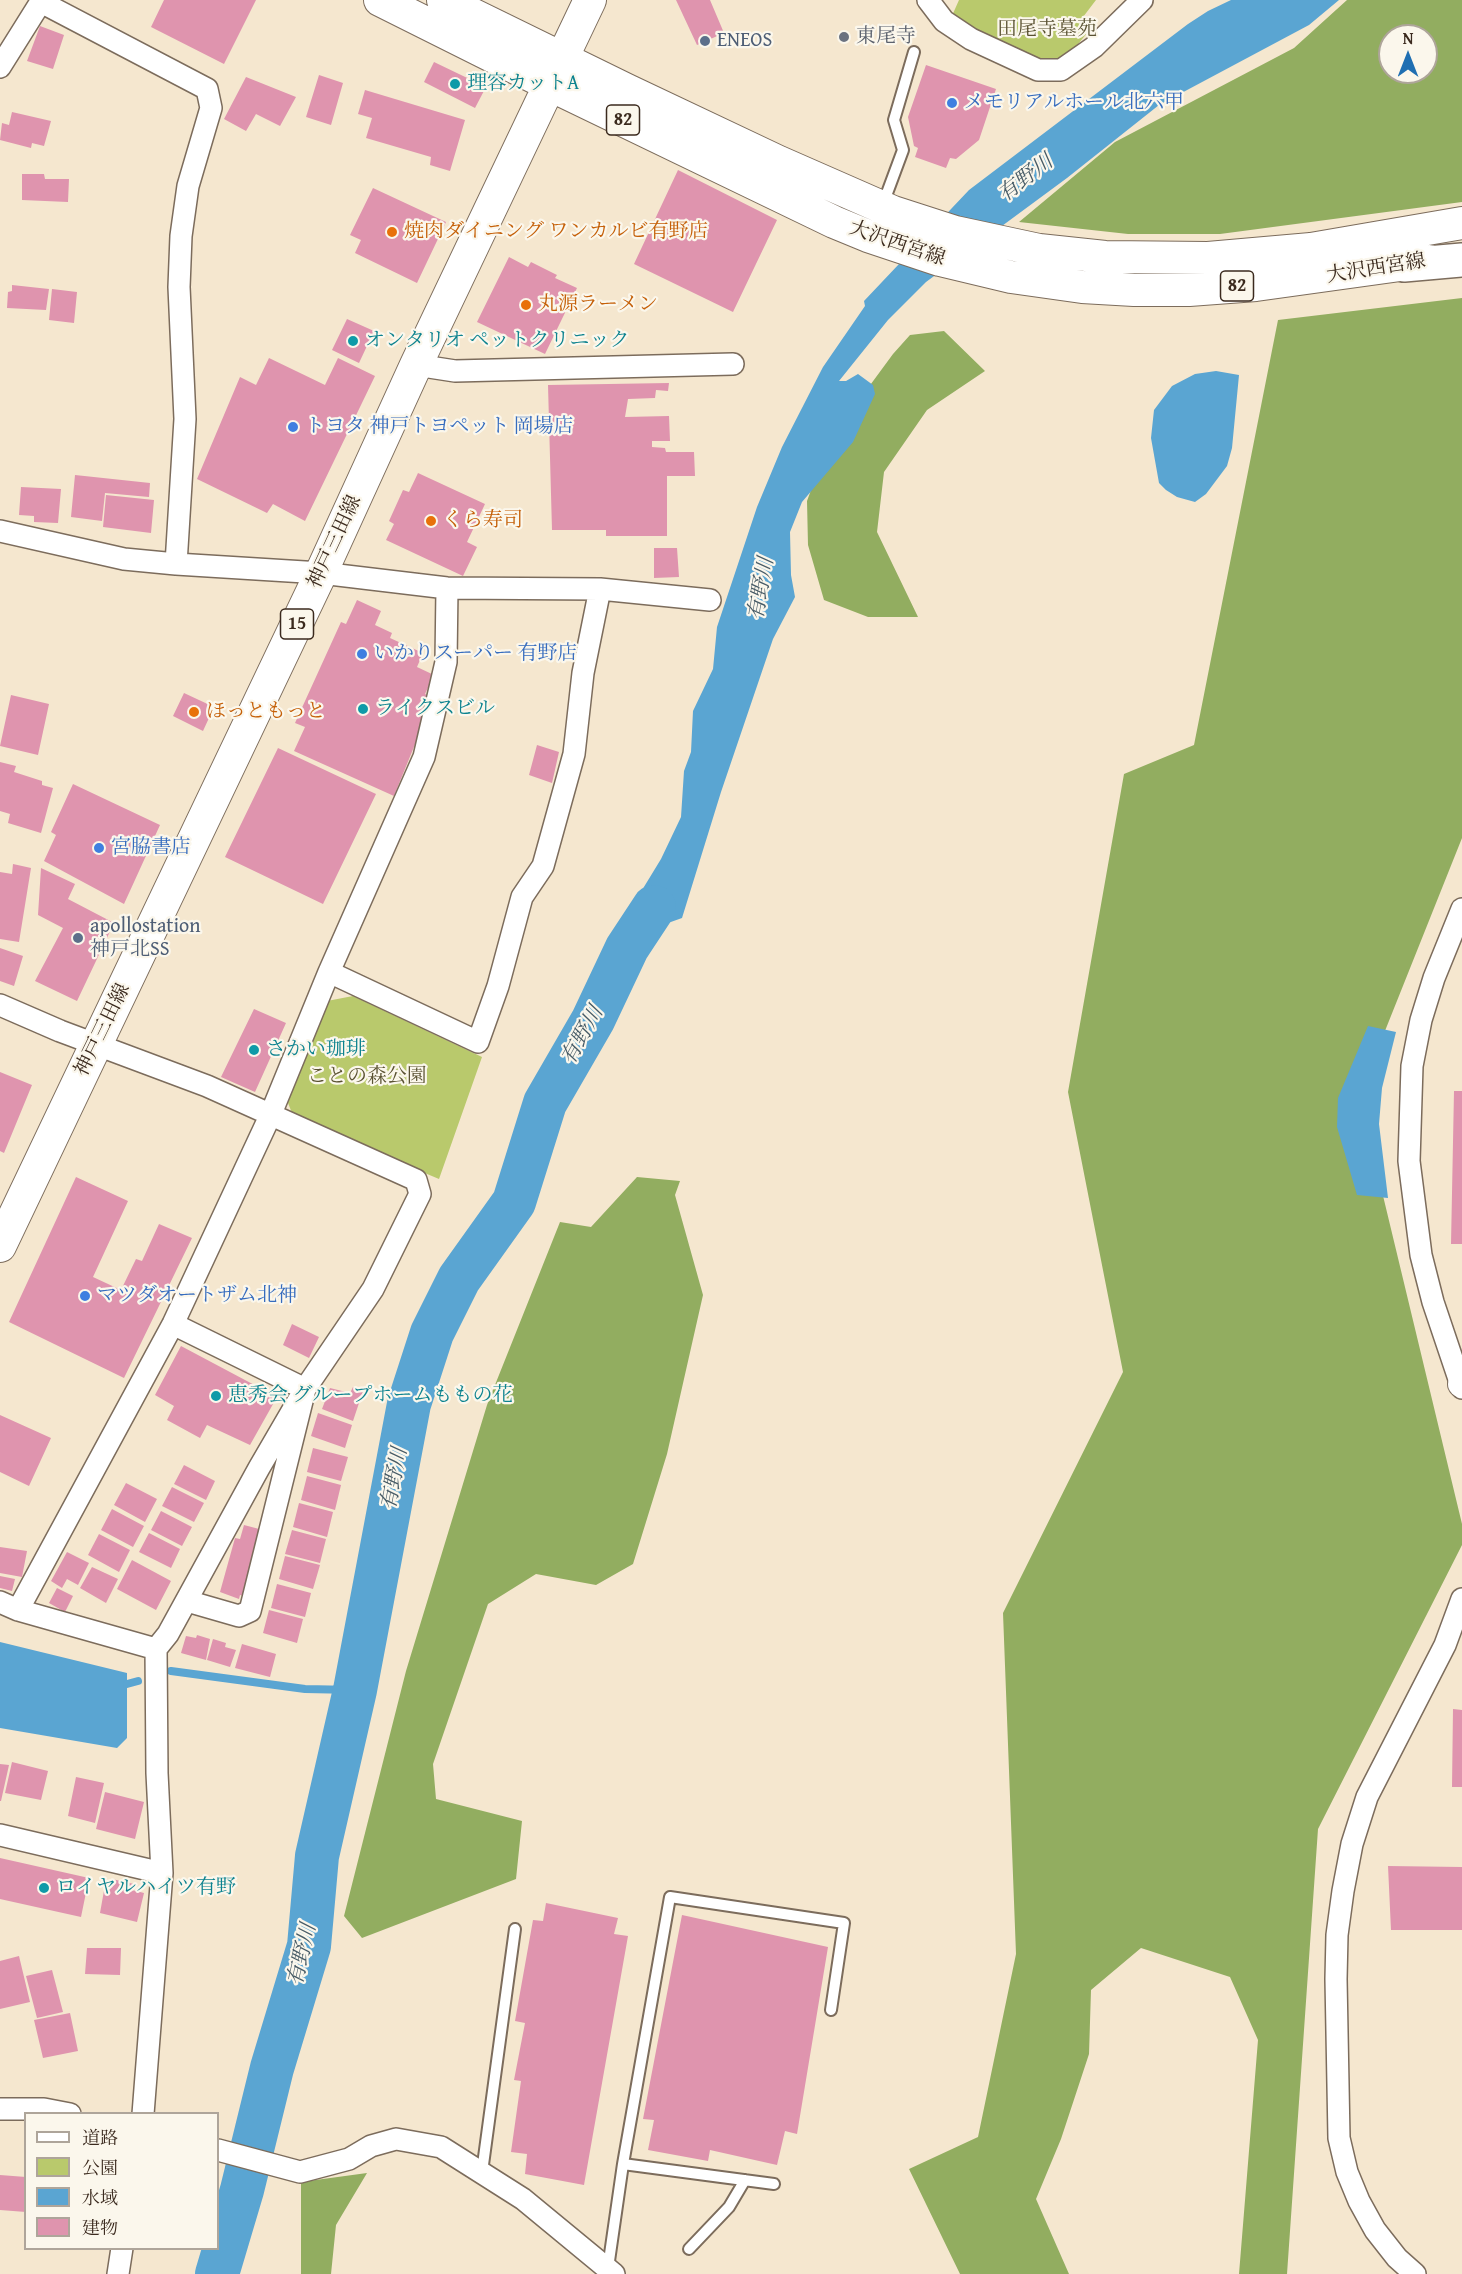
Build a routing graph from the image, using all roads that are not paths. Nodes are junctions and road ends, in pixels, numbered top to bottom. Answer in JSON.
{"nodes":[{"id":1,"x":380,"y":0,"type":"edge"},
{"id":2,"x":443,"y":0,"type":"edge"},
{"id":3,"x":590,"y":0,"type":"edge"},
{"id":4,"x":928,"y":0,"type":"edge"},
{"id":5,"x":1142,"y":0,"type":"edge"},
{"id":6,"x":41,"y":1,"type":"edge"},
{"id":7,"x":914,"y":52,"type":"dead end"},
{"id":8,"x":0,"y":67,"type":"edge"},
{"id":9,"x":556,"y":72,"type":"junction"},
{"id":10,"x":887,"y":209,"type":"junction"},
{"id":11,"x":1462,"y":223,"type":"edge"},
{"id":12,"x":1462,"y":258,"type":"edge"},
{"id":13,"x":1404,"y":265,"type":"joint"},
{"id":14,"x":733,"y":364,"type":"dead end"},
{"id":15,"x":416,"y":365,"type":"junction"},
{"id":16,"x":0,"y":531,"type":"edge"},
{"id":17,"x":176,"y":564,"type":"junction"},
{"id":18,"x":321,"y":573,"type":"junction"},
{"id":19,"x":447,"y":588,"type":"junction"},
{"id":20,"x":600,"y":589,"type":"junction"},
{"id":21,"x":710,"y":600,"type":"dead end"},
{"id":22,"x":1462,"y":909,"type":"edge"},
{"id":23,"x":329,"y":972,"type":"junction"},
{"id":24,"x":0,"y":1005,"type":"edge"},
{"id":25,"x":96,"y":1044,"type":"junction"},
{"id":26,"x":270,"y":1116,"type":"junction"},
{"id":27,"x":0,"y":1246,"type":"edge"},
{"id":28,"x":173,"y":1324,"type":"junction"},
{"id":29,"x":1462,"y":1385,"type":"edge"},
{"id":30,"x":305,"y":1389,"type":"junction"},
{"id":31,"x":247,"y":1490,"type":"junction"},
{"id":32,"x":277,"y":1498,"type":"junction"},
{"id":33,"x":1462,"y":1599,"type":"edge"},
{"id":34,"x":187,"y":1601,"type":"junction"},
{"id":35,"x":9,"y":1606,"type":"edge"},
{"id":36,"x":156,"y":1649,"type":"junction"},
{"id":37,"x":0,"y":1835,"type":"edge"},
{"id":38,"x":162,"y":1873,"type":"junction"},
{"id":39,"x":515,"y":1929,"type":"dead end"},
{"id":40,"x":831,"y":2010,"type":"dead end"},
{"id":41,"x":0,"y":2109,"type":"edge"},
{"id":42,"x":60,"y":2112,"type":"edge"},
{"id":43,"x":142,"y":2112,"type":"edge"},
{"id":44,"x":219,"y":2150,"type":"edge"},
{"id":45,"x":623,"y":2164,"type":"junction"},
{"id":46,"x":482,"y":2172,"type":"junction"},
{"id":47,"x":745,"y":2180,"type":"junction"},
{"id":48,"x":774,"y":2184,"type":"dead end"},
{"id":49,"x":689,"y":2249,"type":"dead end"},
{"id":50,"x":122,"y":2250,"type":"edge"},
{"id":51,"x":611,"y":2271,"type":"edge"},
{"id":52,"x":118,"y":2274,"type":"edge"},
{"id":53,"x":1415,"y":2274,"type":"edge"}],
"edges":[{"from":1,"to":9,"type":"main road","name":"大沢西宮線","number":"82"},
{"from":2,"to":9,"type":"main road","name":"大沢西宮線","number":"82"},
{"from":3,"to":9,"type":"main road","name":"神戸三田線","number":"15"},
{"from":4,"to":5,"type":"street"},
{"from":6,"to":8,"type":"street"},
{"from":6,"to":17,"type":"street"},
{"from":7,"to":10,"type":"lane"},
{"from":9,"to":10,"type":"main road","name":"大沢西宮線","number":"82"},
{"from":9,"to":13,"type":"main road","name":"大沢西宮線","number":"82"},
{"from":9,"to":15,"type":"main road","name":"神戸三田線","number":"15"},
{"from":10,"to":11,"type":"main road","name":"大沢西宮線","number":"82"},
{"from":12,"to":13,"type":"highway"},
{"from":14,"to":15,"type":"street"},
{"from":15,"to":18,"type":"main road","name":"神戸三田線","number":"15"},
{"from":16,"to":17,"type":"street"},
{"from":17,"to":18,"type":"street"},
{"from":18,"to":19,"type":"street"},
{"from":18,"to":25,"type":"main road","name":"神戸三田線","number":"15"},
{"from":19,"to":20,"type":"street"},
{"from":19,"to":23,"type":"street"},
{"from":20,"to":21,"type":"street"},
{"from":20,"to":23,"type":"street"},
{"from":22,"to":29,"type":"street"},
{"from":23,"to":26,"type":"street"},
{"from":24,"to":25,"type":"street"},
{"from":25,"to":26,"type":"street"},
{"from":25,"to":27,"type":"main road","name":"神戸三田線","number":"15"},
{"from":26,"to":28,"type":"street"},
{"from":26,"to":30,"type":"street"},
{"from":28,"to":30,"type":"street"},
{"from":28,"to":35,"type":"street"},
{"from":30,"to":31,"type":"street"},
{"from":30,"to":32,"type":"street"},
{"from":31,"to":32,"type":"street"},
{"from":31,"to":34,"type":"street"},
{"from":32,"to":34,"type":"street"},
{"from":33,"to":53,"type":"street"},
{"from":34,"to":36,"type":"street"},
{"from":35,"to":36,"type":"street"},
{"from":36,"to":38,"type":"street"},
{"from":37,"to":38,"type":"street"},
{"from":38,"to":43,"type":"street"},
{"from":39,"to":46,"type":"lane"},
{"from":40,"to":45,"type":"lane"},
{"from":41,"to":42,"type":"street"},
{"from":44,"to":46,"type":"street"},
{"from":45,"to":47,"type":"lane"},
{"from":45,"to":51,"type":"lane"},
{"from":46,"to":51,"type":"street"},
{"from":47,"to":48,"type":"lane"},
{"from":47,"to":49,"type":"lane"},
{"from":50,"to":52,"type":"street"}]}
